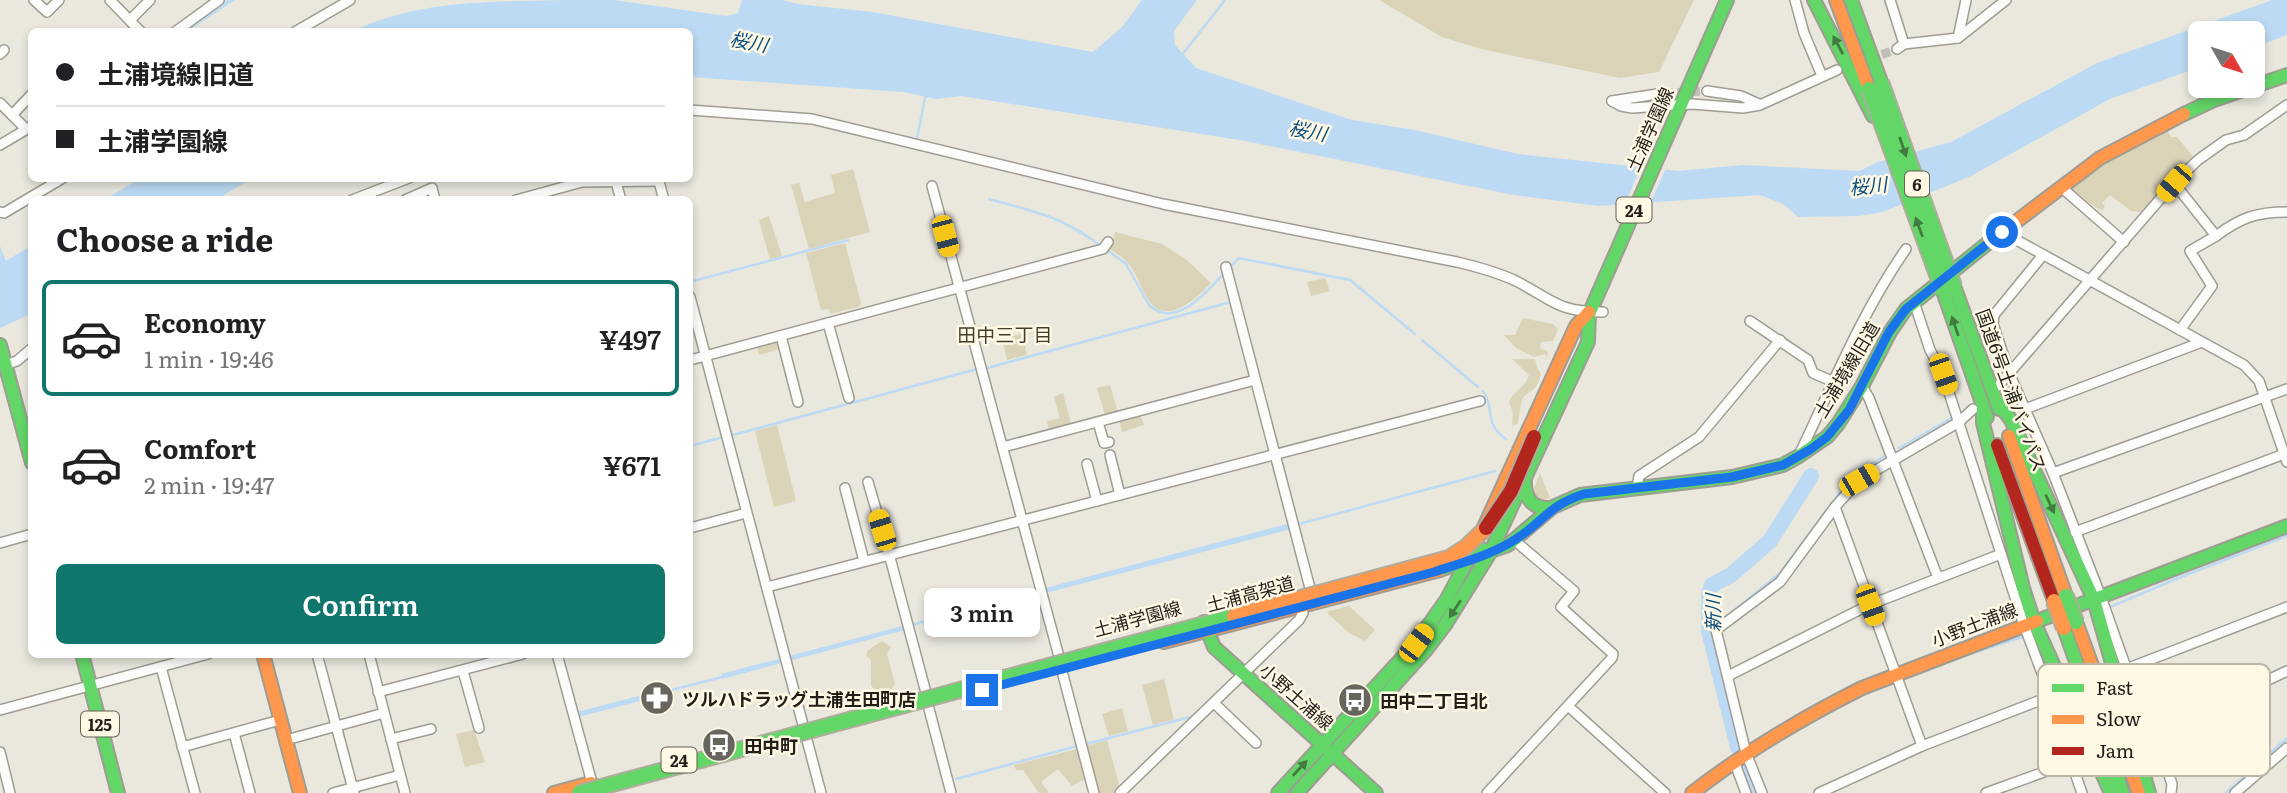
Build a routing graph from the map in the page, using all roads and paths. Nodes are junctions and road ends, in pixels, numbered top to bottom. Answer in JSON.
{"nodes":[{"id":1,"x":34,"y":0,"type":"edge"},
{"id":2,"x":59,"y":0,"type":"edge"},
{"id":3,"x":110,"y":0,"type":"edge"},
{"id":4,"x":150,"y":0,"type":"edge"},
{"id":5,"x":219,"y":0,"type":"edge"},
{"id":6,"x":350,"y":0,"type":"edge"},
{"id":7,"x":1727,"y":0,"type":"edge"},
{"id":8,"x":1795,"y":0,"type":"edge"},
{"id":9,"x":1814,"y":0,"type":"edge"},
{"id":10,"x":1836,"y":0,"type":"edge"},
{"id":11,"x":1851,"y":0,"type":"edge"},
{"id":12,"x":1861,"y":0,"type":"edge"},
{"id":13,"x":1890,"y":0,"type":"edge"},
{"id":14,"x":1966,"y":0,"type":"edge"},
{"id":15,"x":2006,"y":0,"type":"edge"},
{"id":16,"x":130,"y":20,"type":"junction"},
{"id":17,"x":137,"y":28,"type":"edge"},
{"id":18,"x":180,"y":28,"type":"edge"},
{"id":19,"x":302,"y":28,"type":"edge"},
{"id":20,"x":1958,"y":38,"type":"junction"},
{"id":21,"x":1838,"y":70,"type":"dead end"},
{"id":22,"x":2287,"y":75,"type":"edge"},
{"id":23,"x":1822,"y":76,"type":"junction"},
{"id":24,"x":1872,"y":84,"type":"junction"},
{"id":25,"x":1707,"y":91,"type":"tunnel mouth"},
{"id":26,"x":1664,"y":93,"type":"tunnel mouth"},
{"id":27,"x":28,"y":98,"type":"edge"},
{"id":28,"x":0,"y":103,"type":"edge"},
{"id":29,"x":1760,"y":105,"type":"junction"},
{"id":30,"x":2287,"y":105,"type":"edge"},
{"id":31,"x":693,"y":110,"type":"edge"},
{"id":32,"x":1678,"y":112,"type":"junction"},
{"id":33,"x":12,"y":115,"type":"junction"},
{"id":34,"x":28,"y":126,"type":"edge"},
{"id":35,"x":28,"y":128,"type":"edge"},
{"id":36,"x":0,"y":145,"type":"edge"},
{"id":37,"x":56,"y":182,"type":"edge"},
{"id":38,"x":399,"y":182,"type":"edge"},
{"id":39,"x":616,"y":182,"type":"joint"},
{"id":40,"x":2174,"y":183,"type":"junction"},
{"id":41,"x":932,"y":186,"type":"dead end"},
{"id":42,"x":2061,"y":187,"type":"junction"},
{"id":43,"x":550,"y":195,"type":"edge"},
{"id":44,"x":33,"y":196,"type":"edge"},
{"id":45,"x":362,"y":196,"type":"edge"},
{"id":46,"x":414,"y":196,"type":"edge"},
{"id":47,"x":434,"y":196,"type":"edge"},
{"id":48,"x":620,"y":196,"type":"edge"},
{"id":49,"x":28,"y":199,"type":"edge"},
{"id":50,"x":0,"y":212,"type":"edge"},
{"id":51,"x":2287,"y":212,"type":"edge"},
{"id":52,"x":2002,"y":232,"type":"junction"},
{"id":53,"x":2216,"y":236,"type":"junction"},
{"id":54,"x":1108,"y":242,"type":"dead end"},
{"id":55,"x":2124,"y":242,"type":"junction"},
{"id":56,"x":1906,"y":249,"type":"dead end"},
{"id":57,"x":2042,"y":255,"type":"junction"},
{"id":58,"x":1226,"y":267,"type":"dead end"},
{"id":59,"x":2090,"y":281,"type":"junction"},
{"id":60,"x":959,"y":287,"type":"junction"},
{"id":61,"x":1948,"y":288,"type":"junction"},
{"id":62,"x":1914,"y":302,"type":"junction"},
{"id":63,"x":693,"y":308,"type":"edge"},
{"id":64,"x":1595,"y":309,"type":"junction"},
{"id":65,"x":1750,"y":321,"type":"dead end"},
{"id":66,"x":828,"y":323,"type":"junction"},
{"id":67,"x":2179,"y":330,"type":"junction"},
{"id":68,"x":781,"y":336,"type":"junction"},
{"id":69,"x":1780,"y":340,"type":"junction"},
{"id":70,"x":2202,"y":342,"type":"junction"},
{"id":71,"x":28,"y":349,"type":"edge"},
{"id":72,"x":706,"y":356,"type":"junction"},
{"id":73,"x":5,"y":358,"type":"edge"},
{"id":74,"x":693,"y":359,"type":"edge"},
{"id":75,"x":28,"y":360,"type":"edge"},
{"id":76,"x":2010,"y":375,"type":"junction"},
{"id":77,"x":1255,"y":380,"type":"junction"},
{"id":78,"x":1834,"y":382,"type":"junction"},
{"id":79,"x":1861,"y":386,"type":"junction"},
{"id":80,"x":2287,"y":389,"type":"edge"},
{"id":81,"x":2263,"y":396,"type":"junction"},
{"id":82,"x":849,"y":398,"type":"dead end"},
{"id":83,"x":1480,"y":401,"type":"dead end"},
{"id":84,"x":1988,"y":401,"type":"junction"},
{"id":85,"x":798,"y":402,"type":"dead end"},
{"id":86,"x":2025,"y":409,"type":"junction"},
{"id":87,"x":1098,"y":422,"type":"junction"},
{"id":88,"x":1959,"y":422,"type":"junction"},
{"id":89,"x":1109,"y":442,"type":"dead end"},
{"id":90,"x":28,"y":447,"type":"edge"},
{"id":91,"x":1003,"y":447,"type":"junction"},
{"id":92,"x":1110,"y":455,"type":"dead end"},
{"id":93,"x":1275,"y":455,"type":"junction"},
{"id":94,"x":1799,"y":456,"type":"junction"},
{"id":95,"x":2286,"y":456,"type":"edge"},
{"id":96,"x":1893,"y":460,"type":"junction"},
{"id":97,"x":1087,"y":464,"type":"dead end"},
{"id":98,"x":2053,"y":473,"type":"junction"},
{"id":99,"x":867,"y":482,"type":"dead end"},
{"id":100,"x":1525,"y":482,"type":"junction"},
{"id":101,"x":845,"y":488,"type":"dead end"},
{"id":102,"x":1637,"y":488,"type":"junction"},
{"id":103,"x":1120,"y":495,"type":"junction"},
{"id":104,"x":1097,"y":501,"type":"junction"},
{"id":105,"x":1835,"y":507,"type":"junction"},
{"id":106,"x":1551,"y":508,"type":"junction"},
{"id":107,"x":746,"y":513,"type":"junction"},
{"id":108,"x":1023,"y":520,"type":"junction"},
{"id":109,"x":693,"y":526,"type":"edge"},
{"id":110,"x":2287,"y":526,"type":"edge"},
{"id":111,"x":2075,"y":533,"type":"junction"},
{"id":112,"x":28,"y":535,"type":"edge"},
{"id":113,"x":1514,"y":540,"type":"junction"},
{"id":114,"x":0,"y":543,"type":"edge"},
{"id":115,"x":1491,"y":551,"type":"junction"},
{"id":116,"x":889,"y":554,"type":"junction"},
{"id":117,"x":1471,"y":554,"type":"junction"},
{"id":118,"x":2001,"y":554,"type":"junction"},
{"id":119,"x":864,"y":561,"type":"junction"},
{"id":120,"x":1938,"y":578,"type":"junction"},
{"id":121,"x":767,"y":587,"type":"junction"},
{"id":122,"x":1311,"y":592,"type":"junction"},
{"id":123,"x":2097,"y":598,"type":"junction"},
{"id":124,"x":1870,"y":605,"type":"junction"},
{"id":125,"x":1301,"y":606,"type":"junction"},
{"id":126,"x":2287,"y":607,"type":"edge"},
{"id":127,"x":2029,"y":623,"type":"junction"},
{"id":128,"x":2070,"y":625,"type":"junction"},
{"id":129,"x":1205,"y":626,"type":"junction"},
{"id":130,"x":1058,"y":653,"type":"dead end"},
{"id":131,"x":83,"y":658,"type":"edge"},
{"id":132,"x":194,"y":658,"type":"edge"},
{"id":133,"x":264,"y":658,"type":"edge"},
{"id":134,"x":318,"y":658,"type":"edge"},
{"id":135,"x":370,"y":658,"type":"edge"},
{"id":136,"x":497,"y":658,"type":"edge"},
{"id":137,"x":558,"y":658,"type":"edge"},
{"id":138,"x":2041,"y":664,"type":"edge"},
{"id":139,"x":2049,"y":664,"type":"edge"},
{"id":140,"x":2082,"y":664,"type":"edge"},
{"id":141,"x":2086,"y":664,"type":"edge"},
{"id":142,"x":2115,"y":664,"type":"edge"},
{"id":143,"x":2124,"y":664,"type":"edge"},
{"id":144,"x":2139,"y":664,"type":"edge"},
{"id":145,"x":161,"y":667,"type":"junction"},
{"id":146,"x":463,"y":671,"type":"junction"},
{"id":147,"x":2287,"y":671,"type":"edge"},
{"id":148,"x":1243,"y":674,"type":"junction"},
{"id":149,"x":1063,"y":675,"type":"dead end"},
{"id":150,"x":1895,"y":675,"type":"junction"},
{"id":151,"x":1728,"y":676,"type":"junction"},
{"id":152,"x":2270,"y":679,"type":"edge"},
{"id":153,"x":91,"y":686,"type":"junction"},
{"id":154,"x":925,"y":689,"type":"dead end"},
{"id":155,"x":378,"y":692,"type":"junction"},
{"id":156,"x":2038,"y":701,"type":"edge"},
{"id":157,"x":1214,"y":702,"type":"junction"},
{"id":158,"x":928,"y":705,"type":"junction"},
{"id":159,"x":1568,"y":705,"type":"junction"},
{"id":160,"x":0,"y":710,"type":"edge"},
{"id":161,"x":384,"y":713,"type":"junction"},
{"id":162,"x":281,"y":720,"type":"junction"},
{"id":163,"x":336,"y":726,"type":"junction"},
{"id":164,"x":479,"y":728,"type":"dead end"},
{"id":165,"x":431,"y":729,"type":"dead end"},
{"id":166,"x":805,"y":732,"type":"junction"},
{"id":167,"x":234,"y":733,"type":"junction"},
{"id":168,"x":391,"y":739,"type":"junction"},
{"id":169,"x":286,"y":740,"type":"junction"},
{"id":170,"x":1256,"y":743,"type":"dead end"},
{"id":171,"x":1922,"y":746,"type":"junction"},
{"id":172,"x":182,"y":747,"type":"junction"},
{"id":173,"x":2287,"y":748,"type":"edge"},
{"id":174,"x":1328,"y":749,"type":"junction"},
{"id":175,"x":0,"y":752,"type":"edge"},
{"id":176,"x":1746,"y":752,"type":"junction"},
{"id":177,"x":1734,"y":761,"type":"junction"},
{"id":178,"x":2270,"y":763,"type":"edge"},
{"id":179,"x":400,"y":775,"type":"junction"},
{"id":180,"x":2038,"y":775,"type":"edge"},
{"id":181,"x":2076,"y":776,"type":"edge"},
{"id":182,"x":2103,"y":776,"type":"edge"},
{"id":183,"x":2118,"y":776,"type":"edge"},
{"id":184,"x":2132,"y":776,"type":"edge"},
{"id":185,"x":2144,"y":776,"type":"edge"},
{"id":186,"x":2169,"y":776,"type":"edge"},
{"id":187,"x":2255,"y":776,"type":"edge"},
{"id":188,"x":596,"y":788,"type":"edge"},
{"id":189,"x":1840,"y":789,"type":"edge"},
{"id":190,"x":353,"y":790,"type":"edge"},
{"id":191,"x":10,"y":793,"type":"edge"},
{"id":192,"x":118,"y":793,"type":"edge"},
{"id":193,"x":195,"y":793,"type":"edge"},
{"id":194,"x":250,"y":793,"type":"edge"},
{"id":195,"x":300,"y":793,"type":"edge"},
{"id":196,"x":333,"y":793,"type":"edge"},
{"id":197,"x":405,"y":793,"type":"edge"},
{"id":198,"x":554,"y":793,"type":"edge"},
{"id":199,"x":579,"y":793,"type":"edge"},
{"id":200,"x":821,"y":793,"type":"edge"},
{"id":201,"x":951,"y":793,"type":"edge"},
{"id":202,"x":1094,"y":793,"type":"edge"},
{"id":203,"x":1120,"y":793,"type":"edge"},
{"id":204,"x":1278,"y":793,"type":"edge"},
{"id":205,"x":1297,"y":793,"type":"edge"},
{"id":206,"x":1376,"y":793,"type":"edge"},
{"id":207,"x":1487,"y":793,"type":"edge"},
{"id":208,"x":1665,"y":793,"type":"edge"},
{"id":209,"x":1692,"y":793,"type":"edge"},
{"id":210,"x":1746,"y":793,"type":"edge"},
{"id":211,"x":1762,"y":793,"type":"edge"},
{"id":212,"x":1819,"y":793,"type":"edge"},
{"id":213,"x":1986,"y":793,"type":"edge"},
{"id":214,"x":2082,"y":793,"type":"edge"},
{"id":215,"x":2111,"y":793,"type":"edge"},
{"id":216,"x":2123,"y":793,"type":"edge"},
{"id":217,"x":2139,"y":793,"type":"edge"},
{"id":218,"x":2149,"y":793,"type":"edge"},
{"id":219,"x":2171,"y":793,"type":"edge"},
{"id":220,"x":2235,"y":793,"type":"edge"}],
"edges":[{"from":1,"to":2,"type":"street"},
{"from":3,"to":16,"type":"street"},
{"from":4,"to":16,"type":"street"},
{"from":5,"to":18,"type":"street"},
{"from":6,"to":19,"type":"street"},
{"from":7,"to":32,"type":"main road","name":"土浦学園線","number":"24"},
{"from":8,"to":23,"type":"street"},
{"from":24,"to":9,"type":"main road","one_way":true},
{"from":10,"to":24,"type":"main road","name":"国道6号土浦バイパス","number":"6"},
{"from":11,"to":24,"type":"main road","name":"国道6号土浦バイパス","number":"6"},
{"from":12,"to":24,"type":"main road"},
{"from":13,"to":20,"type":"street"},
{"from":14,"to":20,"type":"street"},
{"from":15,"to":20,"type":"street"},
{"from":16,"to":17,"type":"street"},
{"from":21,"to":23,"type":"street"},
{"from":22,"to":42,"type":"main road","name":"土浦境線旧道"},
{"from":23,"to":29,"type":"street"},
{"from":24,"to":61,"type":"main road","name":"国道6号土浦バイパス","number":"6","one_way":true,"bridge":true},
{"from":61,"to":24,"type":"main road","name":"国道6号土浦バイパス","number":"6","one_way":true,"bridge":true},
{"from":25,"to":29,"type":"street"},
{"from":26,"to":32,"type":"street"},
{"from":27,"to":33,"type":"street"},
{"from":28,"to":33,"type":"street"},
{"from":29,"to":32,"type":"street"},
{"from":30,"to":40,"type":"street"},
{"from":31,"to":64,"type":"street"},
{"from":32,"to":64,"type":"main road","name":"土浦学園線","number":"24"},
{"from":33,"to":34,"type":"street"},
{"from":35,"to":36,"type":"street"},
{"from":37,"to":44,"type":"street"},
{"from":38,"to":45,"type":"street"},
{"from":39,"to":43,"type":"street"},
{"from":39,"to":48,"type":"street"},
{"from":40,"to":53,"type":"street"},
{"from":40,"to":55,"type":"street"},
{"from":41,"to":60,"type":"street"},
{"from":42,"to":52,"type":"main road","name":"土浦境線旧道"},
{"from":42,"to":55,"type":"street"},
{"from":46,"to":47,"type":"street"},
{"from":49,"to":50,"type":"street"},
{"from":51,"to":53,"type":"street"},
{"from":52,"to":57,"type":"street"},
{"from":52,"to":62,"type":"main road","name":"土浦境線旧道"},
{"from":53,"to":67,"type":"street"},
{"from":54,"to":60,"type":"street"},
{"from":55,"to":59,"type":"street"},
{"from":56,"to":78,"type":"street"},
{"from":57,"to":59,"type":"street"},
{"from":57,"to":76,"type":"street"},
{"from":58,"to":77,"type":"street"},
{"from":59,"to":67,"type":"street"},
{"from":59,"to":76,"type":"street"},
{"from":60,"to":66,"type":"street"},
{"from":60,"to":91,"type":"street"},
{"from":61,"to":84,"type":"main road","name":"国道6号土浦バイパス","number":"6"},
{"from":62,"to":79,"type":"main road","name":"土浦境線旧道"},
{"from":62,"to":88,"type":"street"},
{"from":63,"to":72,"type":"street"},
{"from":64,"to":100,"type":"main road","name":"土浦学園線","number":"24"},
{"from":64,"to":117,"type":"main road","name":"土浦学園線","number":"24"},
{"from":64,"to":199,"type":"main road","name":"土浦高架道","number":"24","bridge":true},
{"from":65,"to":69,"type":"street"},
{"from":66,"to":68,"type":"street"},
{"from":66,"to":82,"type":"street"},
{"from":67,"to":70,"type":"street"},
{"from":68,"to":72,"type":"street"},
{"from":68,"to":85,"type":"street"},
{"from":69,"to":78,"type":"street"},
{"from":69,"to":102,"type":"street"},
{"from":70,"to":81,"type":"street"},
{"from":70,"to":86,"type":"street"},
{"from":71,"to":73,"type":"street"},
{"from":72,"to":74,"type":"street"},
{"from":72,"to":107,"type":"street"},
{"from":73,"to":75,"type":"street"},
{"from":73,"to":90,"type":"main road"},
{"from":76,"to":84,"type":"street"},
{"from":76,"to":86,"type":"street"},
{"from":77,"to":87,"type":"street"},
{"from":77,"to":93,"type":"street"},
{"from":78,"to":94,"type":"street"},
{"from":79,"to":94,"type":"main road","name":"土浦境線旧道"},
{"from":79,"to":96,"type":"street"},
{"from":80,"to":81,"type":"street"},
{"from":81,"to":95,"type":"street"},
{"from":81,"to":98,"type":"street"},
{"from":83,"to":93,"type":"street"},
{"from":84,"to":88,"type":"street"},
{"from":84,"to":123,"type":"main road","one_way":true},
{"from":84,"to":127,"type":"main road"},
{"from":84,"to":128,"type":"main road","name":"国道6号土浦バイパス","number":"6","bridge":true},
{"from":86,"to":98,"type":"street"},
{"from":87,"to":89,"type":"street"},
{"from":87,"to":91,"type":"street"},
{"from":88,"to":96,"type":"street"},
{"from":88,"to":118,"type":"street"},
{"from":91,"to":108,"type":"street"},
{"from":92,"to":103,"type":"street"},
{"from":93,"to":103,"type":"street"},
{"from":93,"to":122,"type":"street"},
{"from":94,"to":102,"type":"main road","name":"土浦境線旧道"},
{"from":95,"to":111,"type":"street"},
{"from":96,"to":105,"type":"street"},
{"from":96,"to":120,"type":"street"},
{"from":97,"to":104,"type":"street"},
{"from":98,"to":111,"type":"street"},
{"from":99,"to":116,"type":"street"},
{"from":100,"to":106,"type":"main road"},
{"from":100,"to":115,"type":"main road","name":"土浦学園線","number":"24"},
{"from":101,"to":119,"type":"street"},
{"from":102,"to":106,"type":"main road","name":"土浦境線旧道"},
{"from":103,"to":104,"type":"street"},
{"from":104,"to":108,"type":"street"},
{"from":105,"to":124,"type":"street"},
{"from":105,"to":151,"type":"street"},
{"from":106,"to":113,"type":"main road","name":"土浦境線旧道"},
{"from":107,"to":109,"type":"street"},
{"from":107,"to":121,"type":"street"},
{"from":108,"to":116,"type":"street"},
{"from":108,"to":130,"type":"street"},
{"from":110,"to":123,"type":"main road","name":"小野土浦線"},
{"from":111,"to":123,"type":"street"},
{"from":112,"to":114,"type":"street"},
{"from":113,"to":115,"type":"main road","name":"土浦境線旧道"},
{"from":113,"to":159,"type":"street"},
{"from":115,"to":117,"type":"main road"},
{"from":115,"to":174,"type":"main road","name":"土浦学園線","one_way":true},
{"from":116,"to":119,"type":"street"},
{"from":116,"to":154,"type":"street"},
{"from":117,"to":122,"type":"main road","name":"土浦学園線","number":"24"},
{"from":117,"to":125,"type":"main road","name":"土浦学園線","number":"24"},
{"from":117,"to":174,"type":"main road"},
{"from":118,"to":120,"type":"street"},
{"from":118,"to":127,"type":"street"},
{"from":119,"to":121,"type":"street"},
{"from":120,"to":124,"type":"street"},
{"from":121,"to":166,"type":"street"},
{"from":122,"to":129,"type":"main road","name":"土浦学園線","number":"24"},
{"from":123,"to":127,"type":"main road","name":"小野土浦線"},
{"from":123,"to":142,"type":"main road"},
{"from":123,"to":143,"type":"street"},
{"from":124,"to":150,"type":"street"},
{"from":124,"to":151,"type":"street"},
{"from":125,"to":129,"type":"main road","name":"土浦学園線","number":"24"},
{"from":125,"to":148,"type":"street"},
{"from":126,"to":144,"type":"street"},
{"from":127,"to":138,"type":"street"},
{"from":127,"to":139,"type":"main road"},
{"from":127,"to":150,"type":"main road","name":"小野土浦線"},
{"from":128,"to":140,"type":"main road","name":"国道6号土浦バイパス","number":"6"},
{"from":128,"to":141,"type":"main road","name":"国道6号土浦バイパス","number":"6"},
{"from":129,"to":148,"type":"main road","name":"小野土浦線"},
{"from":129,"to":158,"type":"main road","name":"土浦学園線","number":"24"},
{"from":129,"to":166,"type":"main road","name":"土浦学園線","number":"24"},
{"from":131,"to":153,"type":"main road","number":"125"},
{"from":132,"to":145,"type":"street"},
{"from":133,"to":162,"type":"main road"},
{"from":134,"to":163,"type":"street"},
{"from":135,"to":155,"type":"street"},
{"from":136,"to":146,"type":"street"},
{"from":137,"to":188,"type":"street"},
{"from":145,"to":153,"type":"street"},
{"from":145,"to":172,"type":"street"},
{"from":146,"to":155,"type":"street"},
{"from":146,"to":164,"type":"street"},
{"from":147,"to":152,"type":"street"},
{"from":148,"to":157,"type":"street"},
{"from":148,"to":174,"type":"main road","name":"小野土浦線"},
{"from":149,"to":202,"type":"street"},
{"from":150,"to":171,"type":"street"},
{"from":150,"to":176,"type":"main road","name":"小野土浦線"},
{"from":151,"to":176,"type":"street"},
{"from":153,"to":160,"type":"street"},
{"from":153,"to":192,"type":"main road","number":"125"},
{"from":155,"to":161,"type":"street"},
{"from":156,"to":171,"type":"street"},
{"from":157,"to":170,"type":"street"},
{"from":157,"to":203,"type":"street"},
{"from":158,"to":166,"type":"main road","name":"土浦学園線","number":"24"},
{"from":158,"to":201,"type":"street"},
{"from":159,"to":207,"type":"street"},
{"from":159,"to":208,"type":"street"},
{"from":161,"to":163,"type":"street"},
{"from":161,"to":168,"type":"street"},
{"from":162,"to":167,"type":"street"},
{"from":162,"to":169,"type":"main road"},
{"from":163,"to":169,"type":"street"},
{"from":163,"to":190,"type":"street"},
{"from":165,"to":168,"type":"street"},
{"from":166,"to":188,"type":"main road","name":"土浦学園線","number":"24"},
{"from":166,"to":200,"type":"street"},
{"from":167,"to":172,"type":"street"},
{"from":167,"to":194,"type":"street"},
{"from":168,"to":179,"type":"street"},
{"from":169,"to":195,"type":"main road"},
{"from":171,"to":189,"type":"street"},
{"from":172,"to":193,"type":"street"},
{"from":173,"to":178,"type":"street"},
{"from":204,"to":174,"type":"main road","one_way":true},
{"from":174,"to":205,"type":"main road"},
{"from":174,"to":206,"type":"main road","name":"小野土浦線"},
{"from":175,"to":191,"type":"street"},
{"from":176,"to":177,"type":"main road","name":"小野土浦線"},
{"from":176,"to":211,"type":"street"},
{"from":177,"to":209,"type":"main road","name":"小野土浦線"},
{"from":177,"to":210,"type":"street"},
{"from":179,"to":190,"type":"street"},
{"from":179,"to":197,"type":"street"},
{"from":180,"to":213,"type":"street"},
{"from":181,"to":214,"type":"street"},
{"from":182,"to":215,"type":"main road"},
{"from":183,"to":216,"type":"main road","name":"国道6号土浦バイパス","number":"6"},
{"from":184,"to":217,"type":"main road","name":"国道6号土浦バイパス","number":"6"},
{"from":185,"to":218,"type":"main road"},
{"from":186,"to":219,"type":"street"},
{"from":187,"to":220,"type":"street"},
{"from":188,"to":198,"type":"main road","name":"土浦学園線","number":"24"},
{"from":189,"to":212,"type":"street"},
{"from":190,"to":196,"type":"street"}]}
